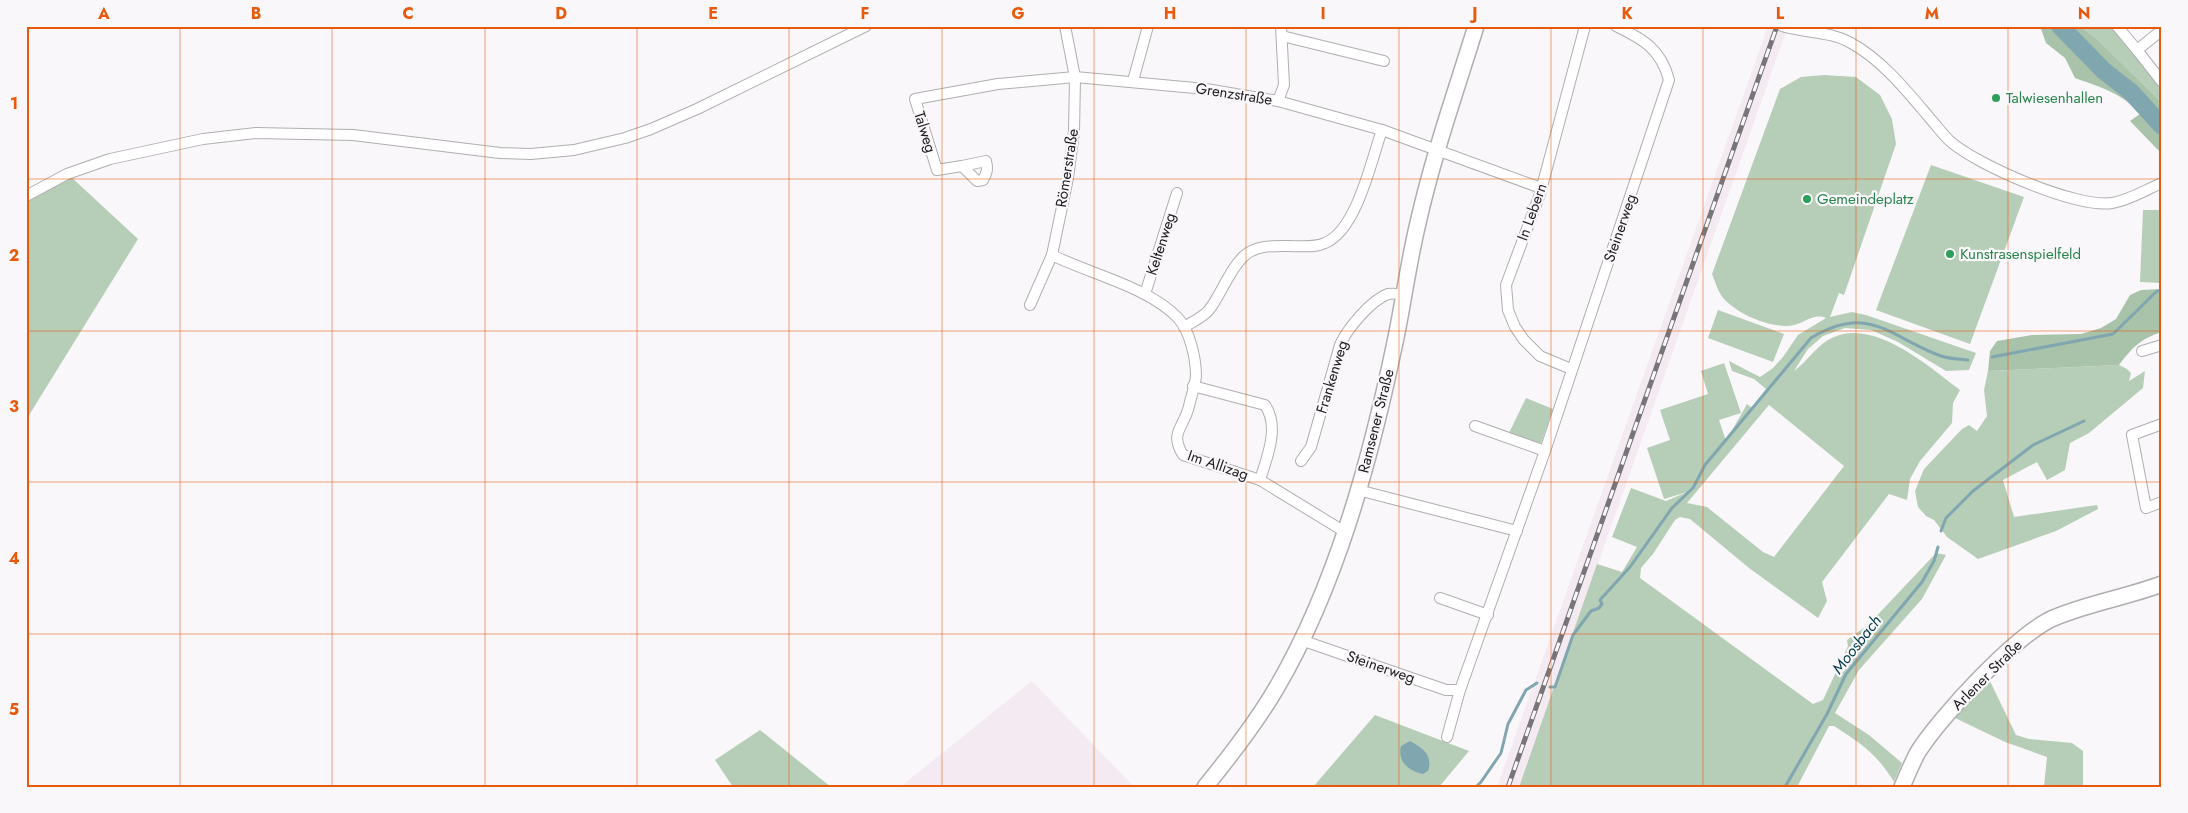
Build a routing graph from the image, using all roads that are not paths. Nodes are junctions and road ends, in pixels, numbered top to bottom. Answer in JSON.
{"nodes":[{"id":1,"x":866,"y":26,"type":"edge"},
{"id":2,"x":1065,"y":26,"type":"edge"},
{"id":3,"x":1148,"y":26,"type":"edge"},
{"id":4,"x":1476,"y":26,"type":"edge"},
{"id":5,"x":1585,"y":26,"type":"edge"},
{"id":6,"x":1616,"y":26,"type":"edge"},
{"id":7,"x":1782,"y":26,"type":"edge"},
{"id":8,"x":2117,"y":26,"type":"edge"},
{"id":9,"x":2162,"y":30,"type":"edge"},
{"id":10,"x":1281,"y":31,"type":"edge"},
{"id":11,"x":2137,"y":50,"type":"junction"},
{"id":12,"x":1384,"y":61,"type":"dead end"},
{"id":13,"x":1075,"y":77,"type":"junction"},
{"id":14,"x":1133,"y":81,"type":"junction"},
{"id":15,"x":2162,"y":82,"type":"edge"},
{"id":16,"x":915,"y":99,"type":"joint"},
{"id":17,"x":1278,"y":101,"type":"junction"},
{"id":18,"x":1382,"y":130,"type":"junction"},
{"id":19,"x":1437,"y":150,"type":"junction"},
{"id":20,"x":962,"y":166,"type":"dead end"},
{"id":21,"x":2162,"y":183,"type":"edge"},
{"id":22,"x":1541,"y":188,"type":"junction"},
{"id":23,"x":1177,"y":193,"type":"dead end"},
{"id":24,"x":26,"y":196,"type":"edge"},
{"id":25,"x":1052,"y":255,"type":"junction"},
{"id":26,"x":1145,"y":294,"type":"junction"},
{"id":27,"x":1404,"y":295,"type":"junction"},
{"id":28,"x":1030,"y":305,"type":"dead end"},
{"id":29,"x":1184,"y":327,"type":"junction"},
{"id":30,"x":2162,"y":345,"type":"edge"},
{"id":31,"x":2142,"y":351,"type":"dead end"},
{"id":32,"x":1571,"y":369,"type":"junction"},
{"id":33,"x":1194,"y":381,"type":"junction"},
{"id":34,"x":2162,"y":424,"type":"edge"},
{"id":35,"x":1475,"y":426,"type":"dead end"},
{"id":36,"x":1545,"y":451,"type":"junction"},
{"id":37,"x":1301,"y":461,"type":"dead end"},
{"id":38,"x":1260,"y":480,"type":"junction"},
{"id":39,"x":1358,"y":490,"type":"junction"},
{"id":40,"x":2162,"y":502,"type":"edge"},
{"id":41,"x":1517,"y":531,"type":"junction"},
{"id":42,"x":1345,"y":532,"type":"junction"},
{"id":43,"x":2162,"y":584,"type":"edge"},
{"id":44,"x":1440,"y":598,"type":"dead end"},
{"id":45,"x":1488,"y":615,"type":"junction"},
{"id":46,"x":1302,"y":640,"type":"junction"},
{"id":47,"x":1460,"y":690,"type":"junction"},
{"id":48,"x":1447,"y":737,"type":"dead end"},
{"id":49,"x":1205,"y":787,"type":"edge"},
{"id":50,"x":1902,"y":787,"type":"edge"}],
"edges":[{"from":1,"to":24,"type":"street"},
{"from":2,"to":13,"type":"street","name":"Römerstraße"},
{"from":3,"to":14,"type":"street"},
{"from":4,"to":19,"type":"main road","name":"Ramsener Straße"},
{"from":5,"to":22,"type":"street","name":"In Lebern"},
{"from":6,"to":32,"type":"street","name":"Steinerweg"},
{"from":7,"to":21,"type":"street"},
{"from":8,"to":11,"type":"street"},
{"from":9,"to":11,"type":"street"},
{"from":10,"to":12,"type":"street"},
{"from":10,"to":17,"type":"street"},
{"from":11,"to":15,"type":"street"},
{"from":13,"to":14,"type":"street","name":"Grenzstraße"},
{"from":13,"to":16,"type":"street","name":"Grenzstraße"},
{"from":13,"to":25,"type":"street","name":"Römerstraße"},
{"from":14,"to":17,"type":"street","name":"Grenzstraße"},
{"from":16,"to":20,"type":"street","name":"Talweg"},
{"from":17,"to":18,"type":"street","name":"Grenzstraße"},
{"from":18,"to":19,"type":"street","name":"Grenzstraße"},
{"from":18,"to":29,"type":"street"},
{"from":19,"to":22,"type":"street","name":"Grenzstraße"},
{"from":19,"to":27,"type":"main road","name":"Ramsener Straße"},
{"from":22,"to":32,"type":"street","name":"In Lebern"},
{"from":23,"to":26,"type":"street","name":"Keltenweg"},
{"from":25,"to":26,"type":"street","name":"Im Allizag"},
{"from":25,"to":28,"type":"street","name":"Römerstraße"},
{"from":26,"to":29,"type":"street","name":"Im Allizag"},
{"from":27,"to":37,"type":"street","name":"Frankenweg"},
{"from":27,"to":39,"type":"main road","name":"Ramsener Straße"},
{"from":29,"to":33,"type":"street","name":"Im Allizag"},
{"from":30,"to":31,"type":"street"},
{"from":32,"to":36,"type":"street","name":"Steinerweg"},
{"from":33,"to":38,"type":"street"},
{"from":33,"to":38,"type":"street","name":"Im Allizag"},
{"from":34,"to":40,"type":"street"},
{"from":35,"to":36,"type":"street"},
{"from":36,"to":41,"type":"street","name":"Steinerweg"},
{"from":38,"to":42,"type":"street","name":"Im Allizag"},
{"from":39,"to":41,"type":"street"},
{"from":39,"to":42,"type":"main road","name":"Ramsener Straße"},
{"from":41,"to":45,"type":"street","name":"Steinerweg"},
{"from":42,"to":46,"type":"main road","name":"Ramsener Straße"},
{"from":43,"to":50,"type":"main road","name":"Arlener Straße"},
{"from":44,"to":45,"type":"street"},
{"from":45,"to":47,"type":"street","name":"Steinerweg"},
{"from":46,"to":47,"type":"street","name":"Steinerweg"},
{"from":46,"to":49,"type":"main road","name":"Ramsener Straße"},
{"from":47,"to":48,"type":"street","name":"Steinerweg"}]}
